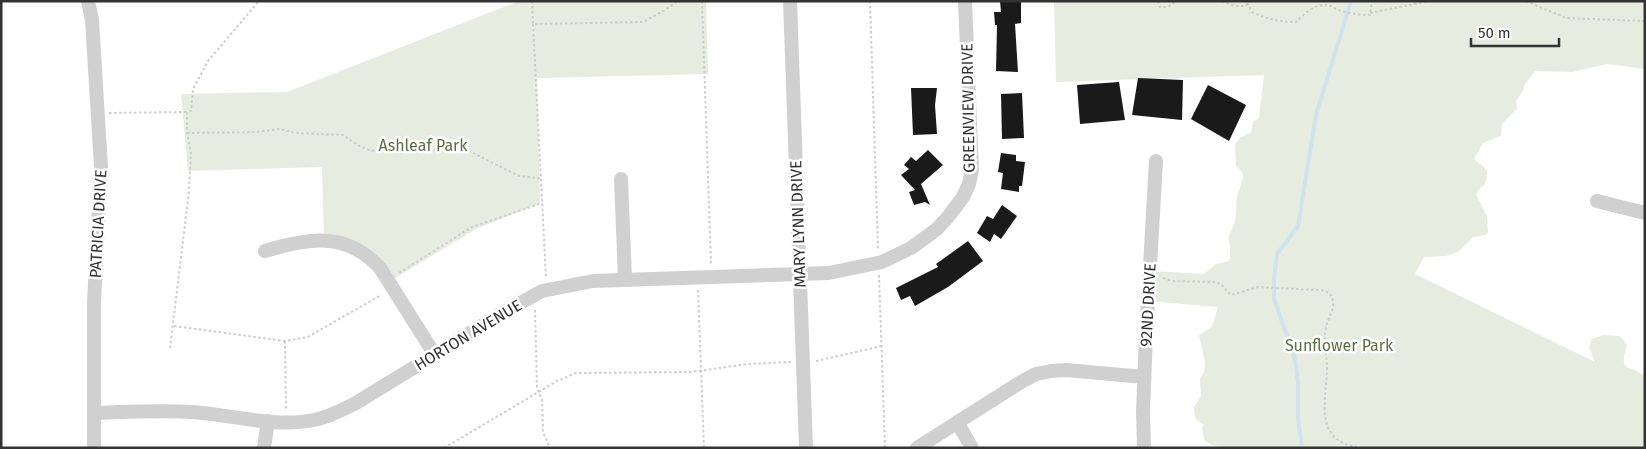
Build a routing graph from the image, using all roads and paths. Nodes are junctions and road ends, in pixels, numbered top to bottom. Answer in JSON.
{"nodes":[{"id":1,"x":88,"y":1,"type":"edge"},
{"id":2,"x":259,"y":1,"type":"edge"},
{"id":3,"x":532,"y":1,"type":"edge"},
{"id":4,"x":677,"y":1,"type":"edge"},
{"id":5,"x":702,"y":1,"type":"edge"},
{"id":6,"x":790,"y":1,"type":"edge"},
{"id":7,"x":870,"y":1,"type":"edge"},
{"id":8,"x":965,"y":1,"type":"edge"},
{"id":9,"x":1158,"y":1,"type":"edge"},
{"id":10,"x":1176,"y":1,"type":"edge"},
{"id":11,"x":1222,"y":1,"type":"edge"},
{"id":12,"x":1372,"y":1,"type":"edge"},
{"id":13,"x":1429,"y":1,"type":"edge"},
{"id":14,"x":1526,"y":1,"type":"edge"},
{"id":15,"x":1248,"y":2,"type":"edge"},
{"id":16,"x":1370,"y":13,"type":"junction"},
{"id":17,"x":1645,"y":21,"type":"edge"},
{"id":18,"x":533,"y":24,"type":"junction"},
{"id":19,"x":187,"y":112,"type":"junction"},
{"id":20,"x":98,"y":113,"type":"junction"},
{"id":21,"x":186,"y":133,"type":"junction"},
{"id":22,"x":1156,"y":161,"type":"dead end"},
{"id":23,"x":541,"y":178,"type":"junction"},
{"id":24,"x":620,"y":179,"type":"dead end"},
{"id":25,"x":1597,"y":201,"type":"dead end"},
{"id":26,"x":542,"y":203,"type":"junction"},
{"id":27,"x":1645,"y":213,"type":"edge"},
{"id":28,"x":265,"y":251,"type":"dead end"},
{"id":29,"x":879,"y":262,"type":"junction"},
{"id":30,"x":851,"y":269,"type":"joint"},
{"id":31,"x":800,"y":274,"type":"junction"},
{"id":32,"x":712,"y":276,"type":"junction"},
{"id":33,"x":1160,"y":278,"type":"dead end"},
{"id":34,"x":625,"y":279,"type":"junction"},
{"id":35,"x":390,"y":285,"type":"junction"},
{"id":36,"x":698,"y":286,"type":"dead end"},
{"id":37,"x":540,"y":293,"type":"junction"},
{"id":38,"x":174,"y":326,"type":"junction"},
{"id":39,"x":285,"y":341,"type":"junction"},
{"id":40,"x":882,"y":346,"type":"junction"},
{"id":41,"x":170,"y":348,"type":"dead end"},
{"id":42,"x":435,"y":355,"type":"junction"},
{"id":43,"x":803,"y":361,"type":"junction"},
{"id":44,"x":701,"y":370,"type":"junction"},
{"id":45,"x":1144,"y":377,"type":"junction"},
{"id":46,"x":539,"y":392,"type":"junction"},
{"id":47,"x":94,"y":413,"type":"junction"},
{"id":48,"x":268,"y":421,"type":"junction"},
{"id":49,"x":957,"y":422,"type":"junction"},
{"id":50,"x":286,"y":423,"type":"junction"},
{"id":51,"x":94,"y":448,"type":"edge"},
{"id":52,"x":264,"y":448,"type":"edge"},
{"id":53,"x":444,"y":448,"type":"edge"},
{"id":54,"x":550,"y":448,"type":"edge"},
{"id":55,"x":704,"y":448,"type":"edge"},
{"id":56,"x":806,"y":448,"type":"edge"},
{"id":57,"x":885,"y":448,"type":"edge"},
{"id":58,"x":917,"y":448,"type":"edge"},
{"id":59,"x":972,"y":448,"type":"edge"},
{"id":60,"x":1144,"y":448,"type":"edge"},
{"id":61,"x":1360,"y":448,"type":"edge"}],
"edges":[{"from":1,"to":20,"type":"street","name":"PATRICIA DRIVE"},
{"from":2,"to":19,"type":"path"},
{"from":3,"to":18,"type":"path"},
{"from":4,"to":18,"type":"path"},
{"from":5,"to":32,"type":"path"},
{"from":6,"to":31,"type":"street","name":"MARY LYNN DRIVE"},
{"from":7,"to":29,"type":"path"},
{"from":8,"to":29,"type":"street","name":"GREENVIEW DRIVE"},
{"from":9,"to":10,"type":"path"},
{"from":11,"to":15,"type":"path"},
{"from":12,"to":16,"type":"path"},
{"from":13,"to":16,"type":"path"},
{"from":14,"to":17,"type":"path"},
{"from":15,"to":16,"type":"path"},
{"from":18,"to":23,"type":"path"},
{"from":19,"to":20,"type":"path"},
{"from":19,"to":21,"type":"path"},
{"from":20,"to":47,"type":"street","name":"PATRICIA DRIVE"},
{"from":21,"to":23,"type":"path"},
{"from":21,"to":38,"type":"path"},
{"from":22,"to":45,"type":"street","name":"92ND DRIVE"},
{"from":23,"to":26,"type":"path"},
{"from":24,"to":34,"type":"street"},
{"from":25,"to":27,"type":"street"},
{"from":26,"to":35,"type":"path"},
{"from":26,"to":37,"type":"path"},
{"from":28,"to":35,"type":"street"},
{"from":29,"to":30,"type":"street","name":"GREENVIEW DRIVE"},
{"from":29,"to":40,"type":"path"},
{"from":30,"to":31,"type":"street","name":"HORTON AVENUE"},
{"from":31,"to":32,"type":"street","name":"HORTON AVENUE"},
{"from":31,"to":43,"type":"street","name":"MARY LYNN DRIVE"},
{"from":32,"to":34,"type":"street","name":"HORTON AVENUE"},
{"from":33,"to":61,"type":"path"},
{"from":34,"to":37,"type":"street","name":"HORTON AVENUE"},
{"from":35,"to":39,"type":"path"},
{"from":35,"to":42,"type":"street"},
{"from":36,"to":44,"type":"path"},
{"from":37,"to":42,"type":"street","name":"HORTON AVENUE"},
{"from":37,"to":46,"type":"path"},
{"from":38,"to":39,"type":"path"},
{"from":38,"to":41,"type":"path"},
{"from":39,"to":50,"type":"path"},
{"from":40,"to":43,"type":"path"},
{"from":40,"to":57,"type":"path"},
{"from":42,"to":50,"type":"street","name":"HORTON AVENUE"},
{"from":43,"to":44,"type":"path"},
{"from":43,"to":56,"type":"street","name":"MARY LYNN DRIVE"},
{"from":44,"to":46,"type":"path"},
{"from":44,"to":55,"type":"path"},
{"from":45,"to":49,"type":"street"},
{"from":45,"to":60,"type":"street","name":"92ND DRIVE"},
{"from":46,"to":53,"type":"path"},
{"from":46,"to":54,"type":"path"},
{"from":47,"to":48,"type":"street","name":"HORTON AVENUE"},
{"from":47,"to":51,"type":"street","name":"PATRICIA DRIVE"},
{"from":48,"to":50,"type":"street","name":"HORTON AVENUE"},
{"from":48,"to":52,"type":"street"},
{"from":49,"to":58,"type":"street"},
{"from":49,"to":59,"type":"street"}]}
